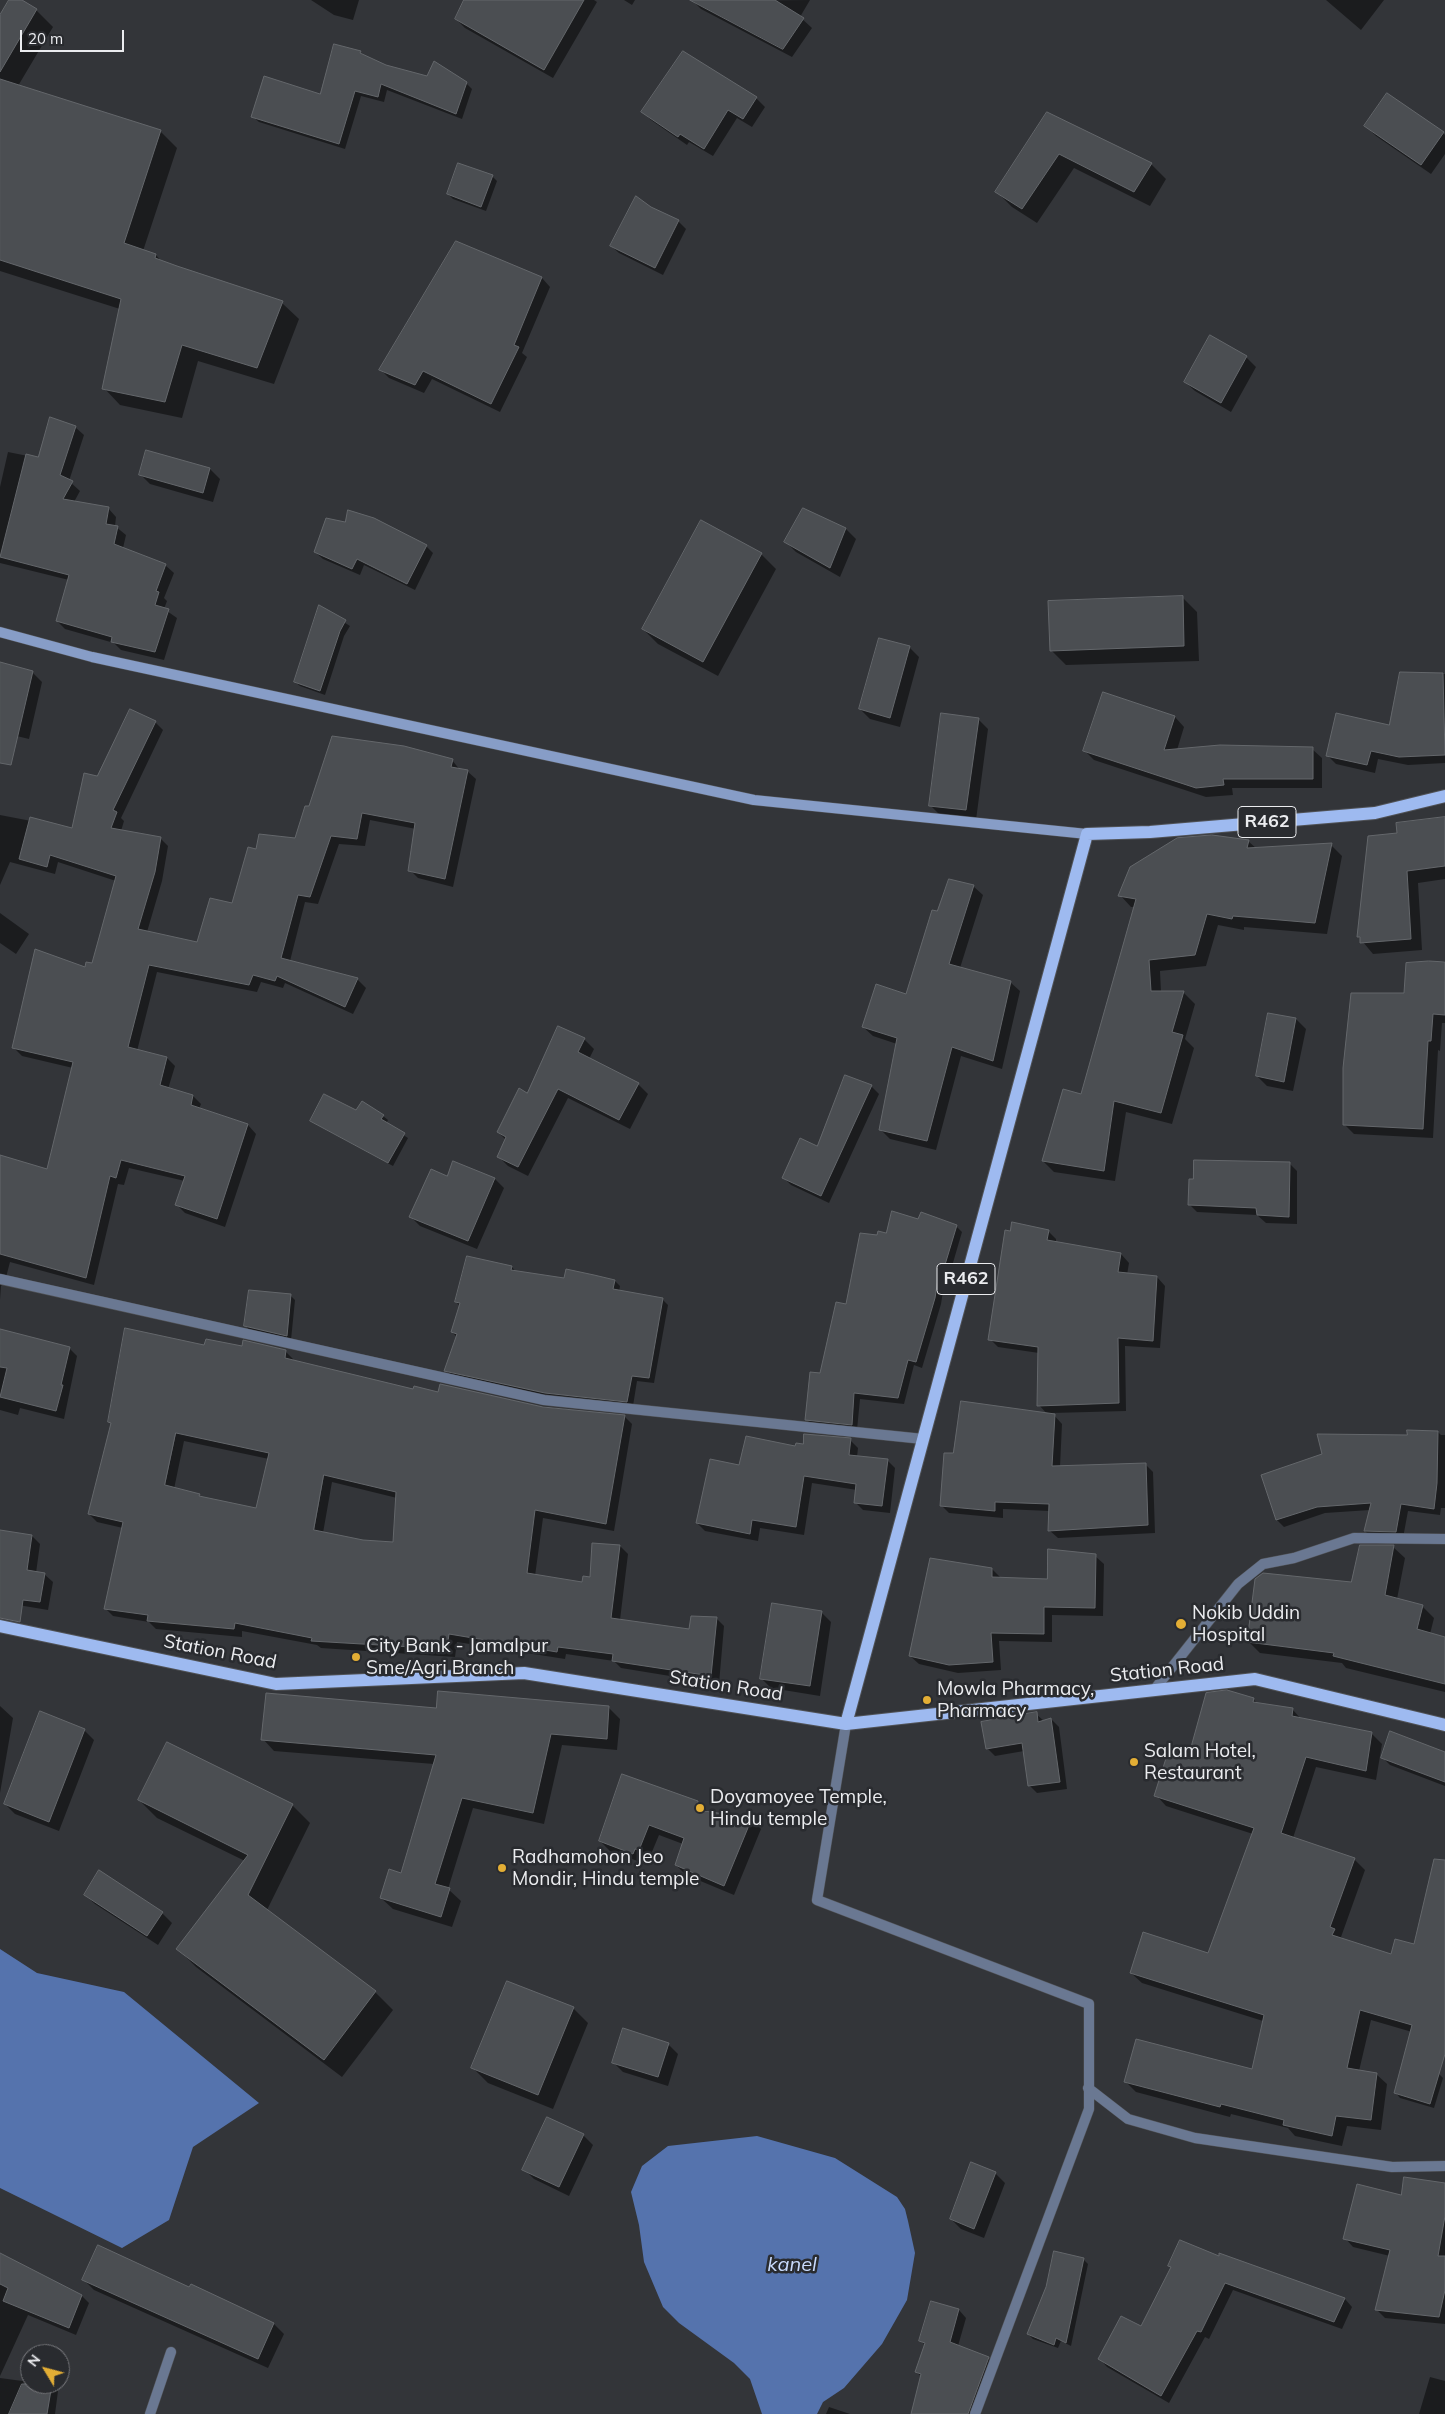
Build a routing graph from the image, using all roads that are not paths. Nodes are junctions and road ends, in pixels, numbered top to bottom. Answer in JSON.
{"nodes":[{"id":1,"x":0,"y":632,"type":"edge"},
{"id":2,"x":1445,"y":796,"type":"edge"},
{"id":3,"x":1086,"y":834,"type":"junction"},
{"id":4,"x":0,"y":1279,"type":"edge"},
{"id":5,"x":923,"y":1440,"type":"junction"},
{"id":6,"x":1445,"y":1539,"type":"edge"},
{"id":7,"x":0,"y":1626,"type":"edge"},
{"id":8,"x":1154,"y":1690,"type":"junction"},
{"id":9,"x":846,"y":1724,"type":"junction"},
{"id":10,"x":1445,"y":1724,"type":"edge"},
{"id":11,"x":1088,"y":2088,"type":"junction"},
{"id":12,"x":1445,"y":2166,"type":"edge"},
{"id":13,"x":171,"y":2352,"type":"dead end"},
{"id":14,"x":150,"y":2414,"type":"edge"},
{"id":15,"x":975,"y":2414,"type":"edge"}],
"edges":[{"from":1,"to":3,"type":"street"},
{"from":2,"to":3,"type":"main road","number":"R462"},
{"from":3,"to":5,"type":"main road","number":"R462"},
{"from":4,"to":5,"type":"street"},
{"from":5,"to":9,"type":"main road","number":"R462"},
{"from":6,"to":8,"type":"street"},
{"from":7,"to":9,"type":"main road","name":"Station Road"},
{"from":8,"to":9,"type":"main road","name":"Station Road"},
{"from":8,"to":10,"type":"main road","name":"Station Road"},
{"from":9,"to":11,"type":"street"},
{"from":11,"to":12,"type":"street"},
{"from":11,"to":15,"type":"street"},
{"from":13,"to":14,"type":"street"}]}
